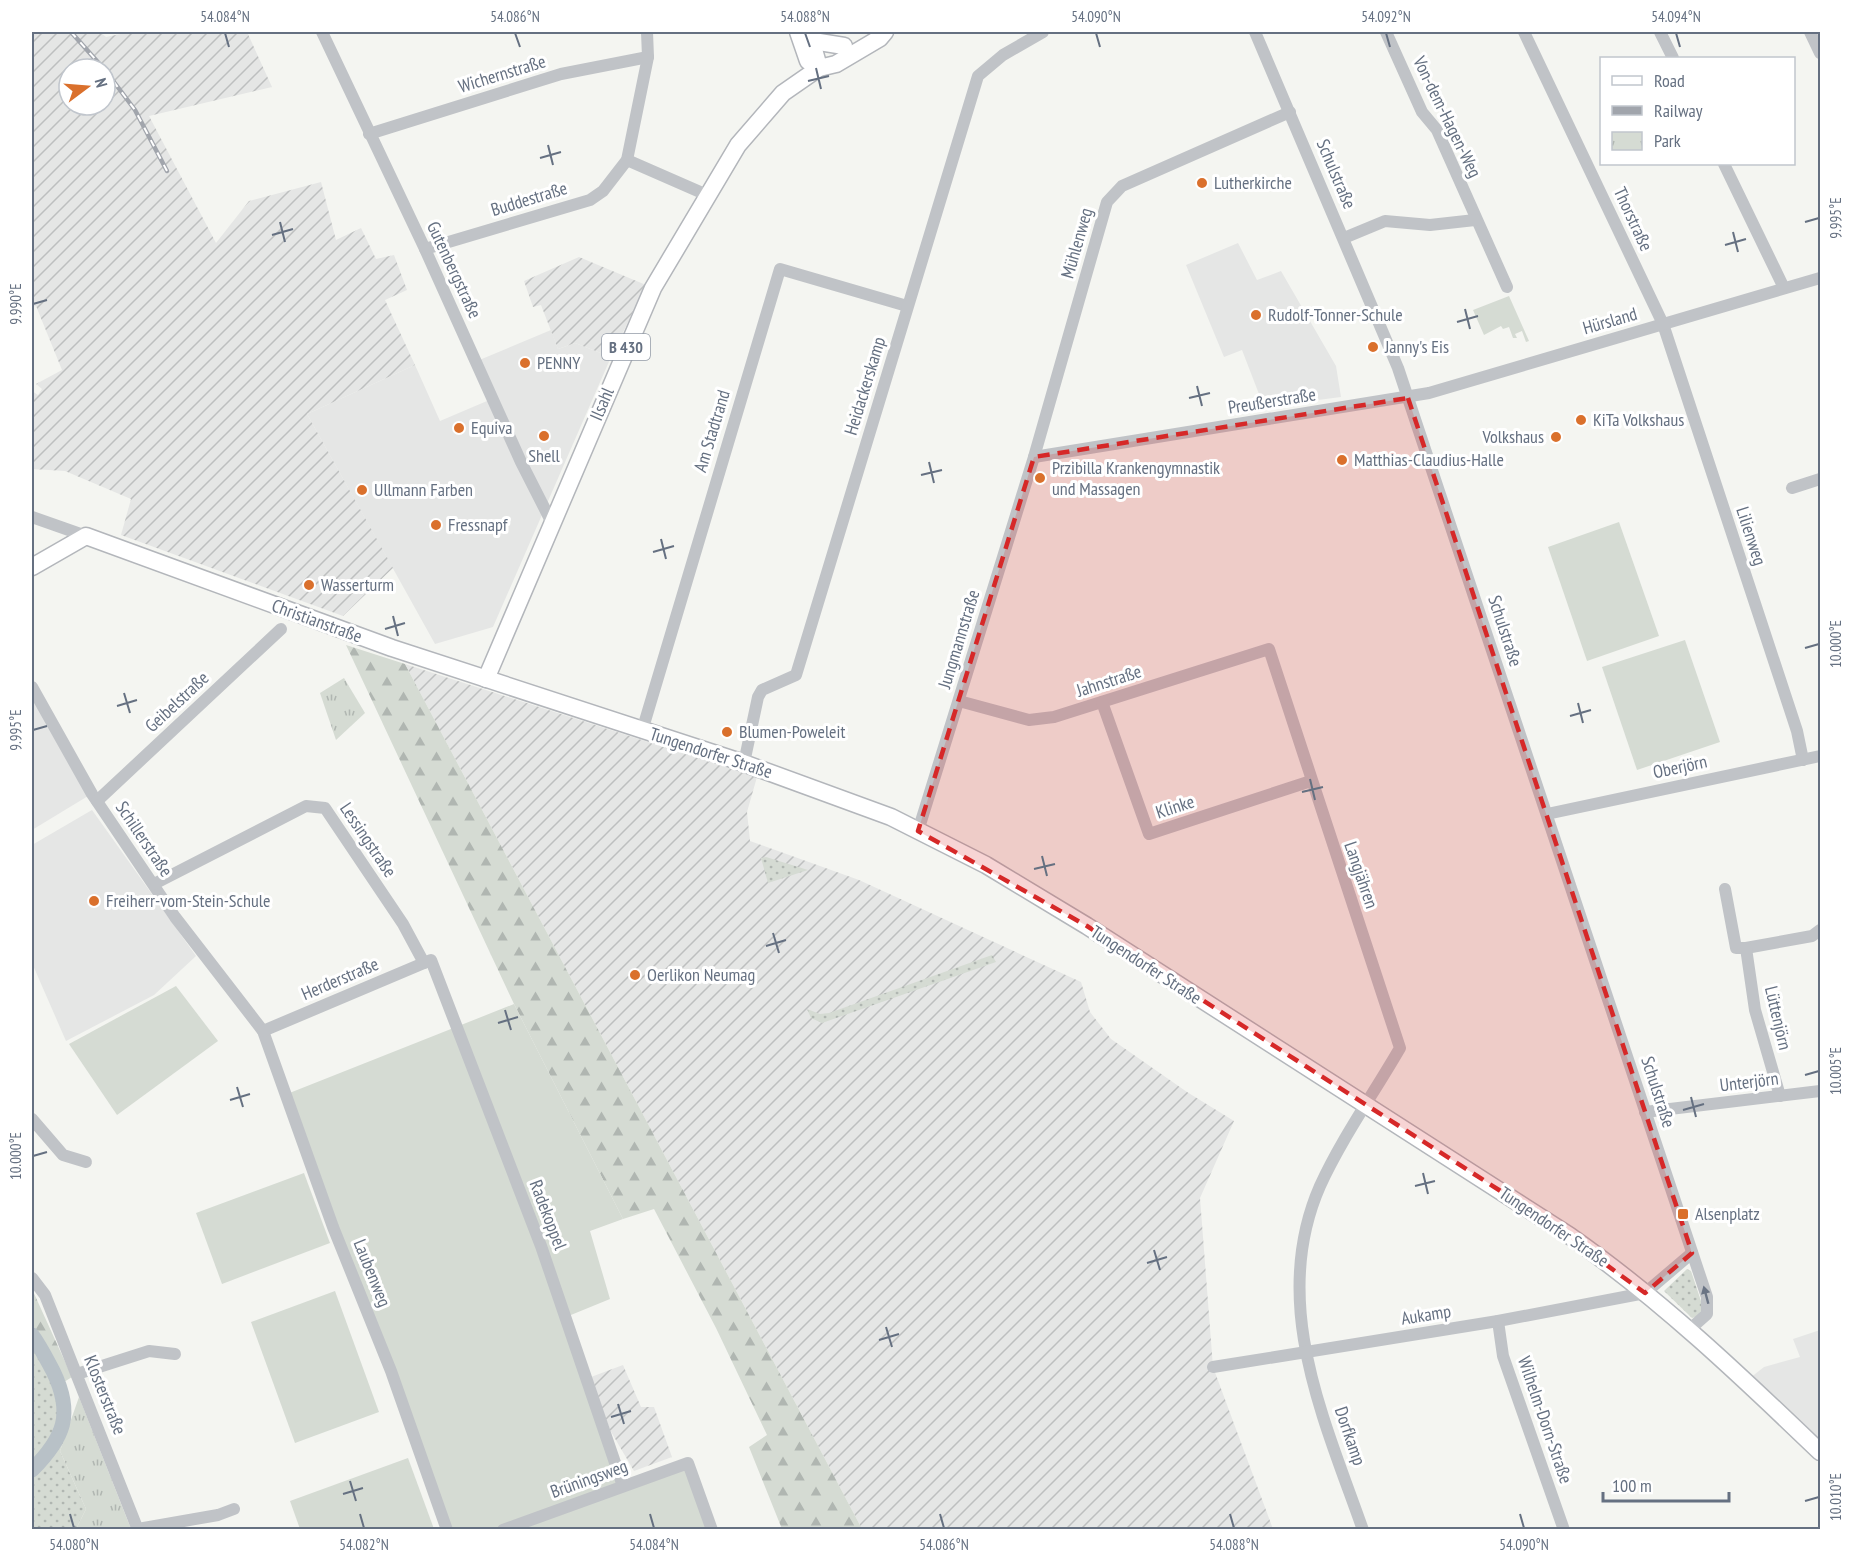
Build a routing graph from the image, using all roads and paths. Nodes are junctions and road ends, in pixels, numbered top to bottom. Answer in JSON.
{"nodes":[{"id":1,"x":322,"y":32,"type":"edge"},
{"id":2,"x":647,"y":32,"type":"edge"},
{"id":3,"x":798,"y":32,"type":"edge"},
{"id":4,"x":872,"y":32,"type":"edge"},
{"id":5,"x":885,"y":32,"type":"edge"},
{"id":6,"x":1043,"y":32,"type":"edge"},
{"id":7,"x":1255,"y":32,"type":"edge"},
{"id":8,"x":1386,"y":32,"type":"edge"},
{"id":9,"x":1524,"y":32,"type":"edge"},
{"id":10,"x":1662,"y":32,"type":"edge"},
{"id":11,"x":1810,"y":32,"type":"edge"},
{"id":12,"x":811,"y":36,"type":"edge"},
{"id":13,"x":844,"y":46,"type":"junction"},
{"id":14,"x":1821,"y":53,"type":"edge"},
{"id":15,"x":648,"y":57,"type":"junction"},
{"id":16,"x":1673,"y":57,"type":"edge"},
{"id":17,"x":819,"y":68,"type":"junction"},
{"id":18,"x":1290,"y":112,"type":"junction"},
{"id":19,"x":369,"y":134,"type":"junction"},
{"id":20,"x":627,"y":160,"type":"junction"},
{"id":21,"x":1724,"y":165,"type":"edge"},
{"id":22,"x":707,"y":195,"type":"junction"},
{"id":23,"x":1475,"y":220,"type":"junction"},
{"id":24,"x":1344,"y":238,"type":"junction"},
{"id":25,"x":425,"y":249,"type":"junction"},
{"id":26,"x":1821,"y":278,"type":"edge"},
{"id":27,"x":1507,"y":287,"type":"dead end"},
{"id":28,"x":1784,"y":288,"type":"junction"},
{"id":29,"x":908,"y":306,"type":"junction"},
{"id":30,"x":1663,"y":324,"type":"junction"},
{"id":31,"x":1408,"y":398,"type":"junction"},
{"id":32,"x":1034,"y":457,"type":"junction"},
{"id":33,"x":1821,"y":479,"type":"edge"},
{"id":34,"x":1792,"y":488,"type":"dead end"},
{"id":35,"x":32,"y":517,"type":"edge"},
{"id":36,"x":552,"y":523,"type":"junction"},
{"id":37,"x":86,"y":536,"type":"junction"},
{"id":38,"x":32,"y":567,"type":"edge"},
{"id":39,"x":281,"y":629,"type":"dead end"},
{"id":40,"x":1269,"y":649,"type":"joint"},
{"id":41,"x":486,"y":679,"type":"junction"},
{"id":42,"x":32,"y":687,"type":"edge"},
{"id":43,"x":958,"y":701,"type":"junction"},
{"id":44,"x":1102,"y":702,"type":"junction"},
{"id":45,"x":604,"y":719,"type":"joint"},
{"id":46,"x":642,"y":731,"type":"junction"},
{"id":47,"x":1821,"y":756,"type":"edge"},
{"id":48,"x":1803,"y":760,"type":"junction"},
{"id":49,"x":744,"y":763,"type":"junction"},
{"id":50,"x":1311,"y":781,"type":"junction"},
{"id":51,"x":96,"y":801,"type":"junction"},
{"id":52,"x":1547,"y":814,"type":"junction"},
{"id":53,"x":918,"y":831,"type":"junction"},
{"id":54,"x":154,"y":884,"type":"junction"},
{"id":55,"x":1725,"y":889,"type":"dead end"},
{"id":56,"x":1821,"y":930,"type":"edge"},
{"id":57,"x":1746,"y":948,"type":"junction"},
{"id":58,"x":428,"y":962,"type":"junction"},
{"id":59,"x":263,"y":1030,"type":"junction"},
{"id":60,"x":1821,"y":1090,"type":"edge"},
{"id":61,"x":1780,"y":1096,"type":"junction"},
{"id":62,"x":1367,"y":1106,"type":"junction"},
{"id":63,"x":1645,"y":1113,"type":"junction"},
{"id":64,"x":32,"y":1119,"type":"edge"},
{"id":65,"x":86,"y":1162,"type":"dead end"},
{"id":66,"x":1692,"y":1253,"type":"junction"},
{"id":67,"x":32,"y":1278,"type":"edge"},
{"id":68,"x":1645,"y":1293,"type":"junction"},
{"id":69,"x":1498,"y":1322,"type":"junction"},
{"id":70,"x":1689,"y":1330,"type":"junction"},
{"id":71,"x":1306,"y":1352,"type":"junction"},
{"id":72,"x":175,"y":1354,"type":"dead end"},
{"id":73,"x":1213,"y":1367,"type":"dead end"},
{"id":74,"x":77,"y":1374,"type":"junction"},
{"id":75,"x":1821,"y":1452,"type":"edge"},
{"id":76,"x":623,"y":1486,"type":"junction"},
{"id":77,"x":234,"y":1509,"type":"dead end"},
{"id":78,"x":138,"y":1529,"type":"edge"},
{"id":79,"x":447,"y":1530,"type":"edge"},
{"id":80,"x":502,"y":1530,"type":"edge"},
{"id":81,"x":712,"y":1530,"type":"edge"},
{"id":82,"x":1364,"y":1530,"type":"edge"},
{"id":83,"x":1564,"y":1530,"type":"edge"}],
"edges":[{"from":1,"to":19,"type":"street","name":"Gutenbergstraße"},
{"from":2,"to":15,"type":"street","name":"Buddestraße"},
{"from":3,"to":17,"type":"main road"},
{"from":4,"to":13,"type":"main road","number":"B 430"},
{"from":5,"to":17,"type":"main road","number":"B 430"},
{"from":6,"to":29,"type":"street","name":"Heidackerskamp"},
{"from":7,"to":18,"type":"street","name":"Schulstraße"},
{"from":8,"to":23,"type":"street","name":"Von-dem-Hagen-Weg"},
{"from":9,"to":30,"type":"street","name":"Thorstraße"},
{"from":10,"to":16,"type":"street"},
{"from":11,"to":14,"type":"street"},
{"from":12,"to":13,"type":"main road"},
{"from":12,"to":17,"type":"main road"},
{"from":13,"to":17,"type":"main road","number":"B 430"},
{"from":15,"to":19,"type":"street","name":"Wichernstraße"},
{"from":15,"to":20,"type":"street","name":"Buddestraße"},
{"from":17,"to":22,"type":"main road","name":"Ilsahl","number":"B 430"},
{"from":18,"to":24,"type":"street","name":"Schulstraße"},
{"from":18,"to":32,"type":"street","name":"Mühlenweg"},
{"from":19,"to":25,"type":"street","name":"Gutenbergstraße"},
{"from":20,"to":22,"type":"street"},
{"from":20,"to":25,"type":"street","name":"Buddestraße"},
{"from":21,"to":28,"type":"street"},
{"from":22,"to":36,"type":"main road","name":"Ilsahl","number":"B 430"},
{"from":23,"to":24,"type":"street"},
{"from":23,"to":27,"type":"street","name":"Von-dem-Hagen-Weg"},
{"from":24,"to":31,"type":"street","name":"Schulstraße"},
{"from":25,"to":36,"type":"street","name":"Gutenbergstraße"},
{"from":26,"to":28,"type":"street","name":"Hürsland"},
{"from":28,"to":30,"type":"street","name":"Hürsland"},
{"from":29,"to":46,"type":"street","name":"Am Stadtrand"},
{"from":29,"to":49,"type":"street","name":"Heidackerskamp"},
{"from":30,"to":31,"type":"street","name":"Hürsland"},
{"from":30,"to":48,"type":"street","name":"Lilienweg"},
{"from":31,"to":32,"type":"street","name":"Preußerstraße"},
{"from":31,"to":52,"type":"street","name":"Schulstraße"},
{"from":32,"to":43,"type":"street","name":"Jungmannstraße"},
{"from":33,"to":34,"type":"street"},
{"from":35,"to":37,"type":"street","name":"Christianstraße"},
{"from":36,"to":41,"type":"main road","name":"Ilsahl","number":"B 430"},
{"from":37,"to":38,"type":"main road"},
{"from":37,"to":41,"type":"main road","name":"Christianstraße"},
{"from":39,"to":51,"type":"street","name":"Geibelstraße"},
{"from":40,"to":44,"type":"street","name":"Jahnstraße"},
{"from":40,"to":50,"type":"street","name":"Langjähren"},
{"from":41,"to":45,"type":"main road","name":"Christianstraße"},
{"from":42,"to":51,"type":"street","name":"Schillerstraße"},
{"from":43,"to":44,"type":"street","name":"Jahnstraße"},
{"from":43,"to":53,"type":"street","name":"Jungmannstraße"},
{"from":44,"to":50,"type":"street","name":"Klinke"},
{"from":45,"to":46,"type":"main road","name":"Tungendorfer Straße"},
{"from":46,"to":49,"type":"main road","name":"Tungendorfer Straße"},
{"from":47,"to":48,"type":"street","name":"Oberjörn"},
{"from":48,"to":52,"type":"street","name":"Oberjörn"},
{"from":49,"to":53,"type":"main road","name":"Tungendorfer Straße"},
{"from":50,"to":62,"type":"street","name":"Langjähren"},
{"from":51,"to":54,"type":"street","name":"Schillerstraße"},
{"from":52,"to":63,"type":"street","name":"Schulstraße"},
{"from":53,"to":62,"type":"main road","name":"Tungendorfer Straße"},
{"from":54,"to":58,"type":"street","name":"Lessingstraße"},
{"from":54,"to":59,"type":"street","name":"Schillerstraße"},
{"from":55,"to":57,"type":"street","name":"Lüttenjörn"},
{"from":56,"to":57,"type":"street"},
{"from":57,"to":61,"type":"street","name":"Lüttenjörn"},
{"from":58,"to":59,"type":"street","name":"Herderstraße"},
{"from":58,"to":76,"type":"street","name":"Radekoppel"},
{"from":59,"to":79,"type":"street","name":"Laubenweg"},
{"from":60,"to":61,"type":"street","name":"Unterjörn"},
{"from":61,"to":63,"type":"street","name":"Unterjörn"},
{"from":62,"to":68,"type":"main road","name":"Tungendorfer Straße"},
{"from":62,"to":71,"type":"street","name":"Langjähren"},
{"from":63,"to":66,"type":"street","name":"Schulstraße"},
{"from":64,"to":65,"type":"street"},
{"from":66,"to":68,"type":"street"},
{"from":70,"to":66,"type":"street","one_way":true},
{"from":67,"to":74,"type":"street","name":"Klosterstraße"},
{"from":68,"to":69,"type":"street","name":"Aukamp"},
{"from":68,"to":70,"type":"main road"},
{"from":69,"to":71,"type":"street","name":"Aukamp"},
{"from":69,"to":83,"type":"street","name":"Wilhelm-Dorn-Straße"},
{"from":70,"to":75,"type":"main road"},
{"from":71,"to":73,"type":"street","name":"Aukamp"},
{"from":71,"to":82,"type":"street","name":"Dorfkamp"},
{"from":72,"to":74,"type":"street"},
{"from":74,"to":78,"type":"street","name":"Klosterstraße"},
{"from":76,"to":80,"type":"street","name":"Brüningsweg"},
{"from":76,"to":81,"type":"street","name":"Brüningsweg"},
{"from":77,"to":78,"type":"street"}]}
